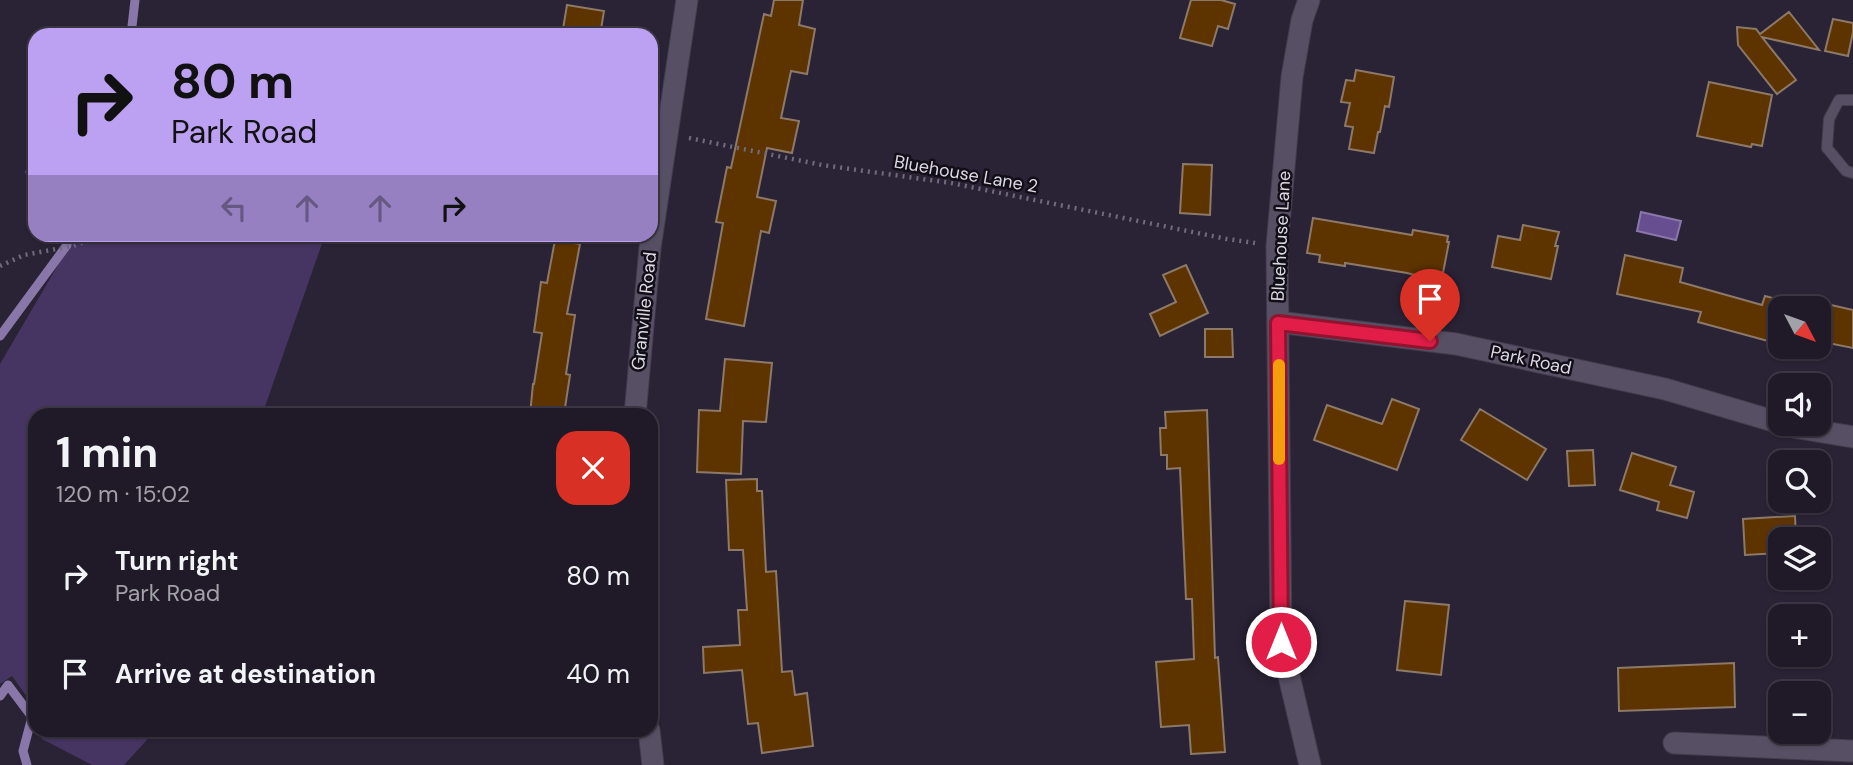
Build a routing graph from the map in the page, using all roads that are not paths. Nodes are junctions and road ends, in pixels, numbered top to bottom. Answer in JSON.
{"nodes":[{"id":1,"x":687,"y":0,"type":"edge"},
{"id":2,"x":1309,"y":0,"type":"edge"},
{"id":3,"x":1853,"y":100,"type":"edge"},
{"id":4,"x":1853,"y":173,"type":"edge"},
{"id":5,"x":658,"y":190,"type":"edge"},
{"id":6,"x":651,"y":242,"type":"edge"},
{"id":7,"x":1278,"y":323,"type":"junction"},
{"id":8,"x":636,"y":408,"type":"edge"},
{"id":9,"x":1768,"y":419,"type":"edge"},
{"id":10,"x":1831,"y":433,"type":"edge"},
{"id":11,"x":1853,"y":437,"type":"edge"},
{"id":12,"x":650,"y":737,"type":"edge"},
{"id":13,"x":1674,"y":743,"type":"dead end"},
{"id":14,"x":1853,"y":751,"type":"edge"},
{"id":15,"x":653,"y":765,"type":"edge"},
{"id":16,"x":1310,"y":765,"type":"edge"}],
"edges":[{"from":1,"to":5,"type":"street","name":"Granville Road"},
{"from":2,"to":7,"type":"street","name":"Bluehouse Lane"},
{"from":3,"to":4,"type":"lane"},
{"from":6,"to":8,"type":"street","name":"Granville Road"},
{"from":7,"to":9,"type":"street","name":"Park Road"},
{"from":7,"to":16,"type":"street","name":"Bluehouse Lane"},
{"from":10,"to":11,"type":"street","name":"Park Road"},
{"from":12,"to":15,"type":"street"},
{"from":13,"to":14,"type":"street"}]}
